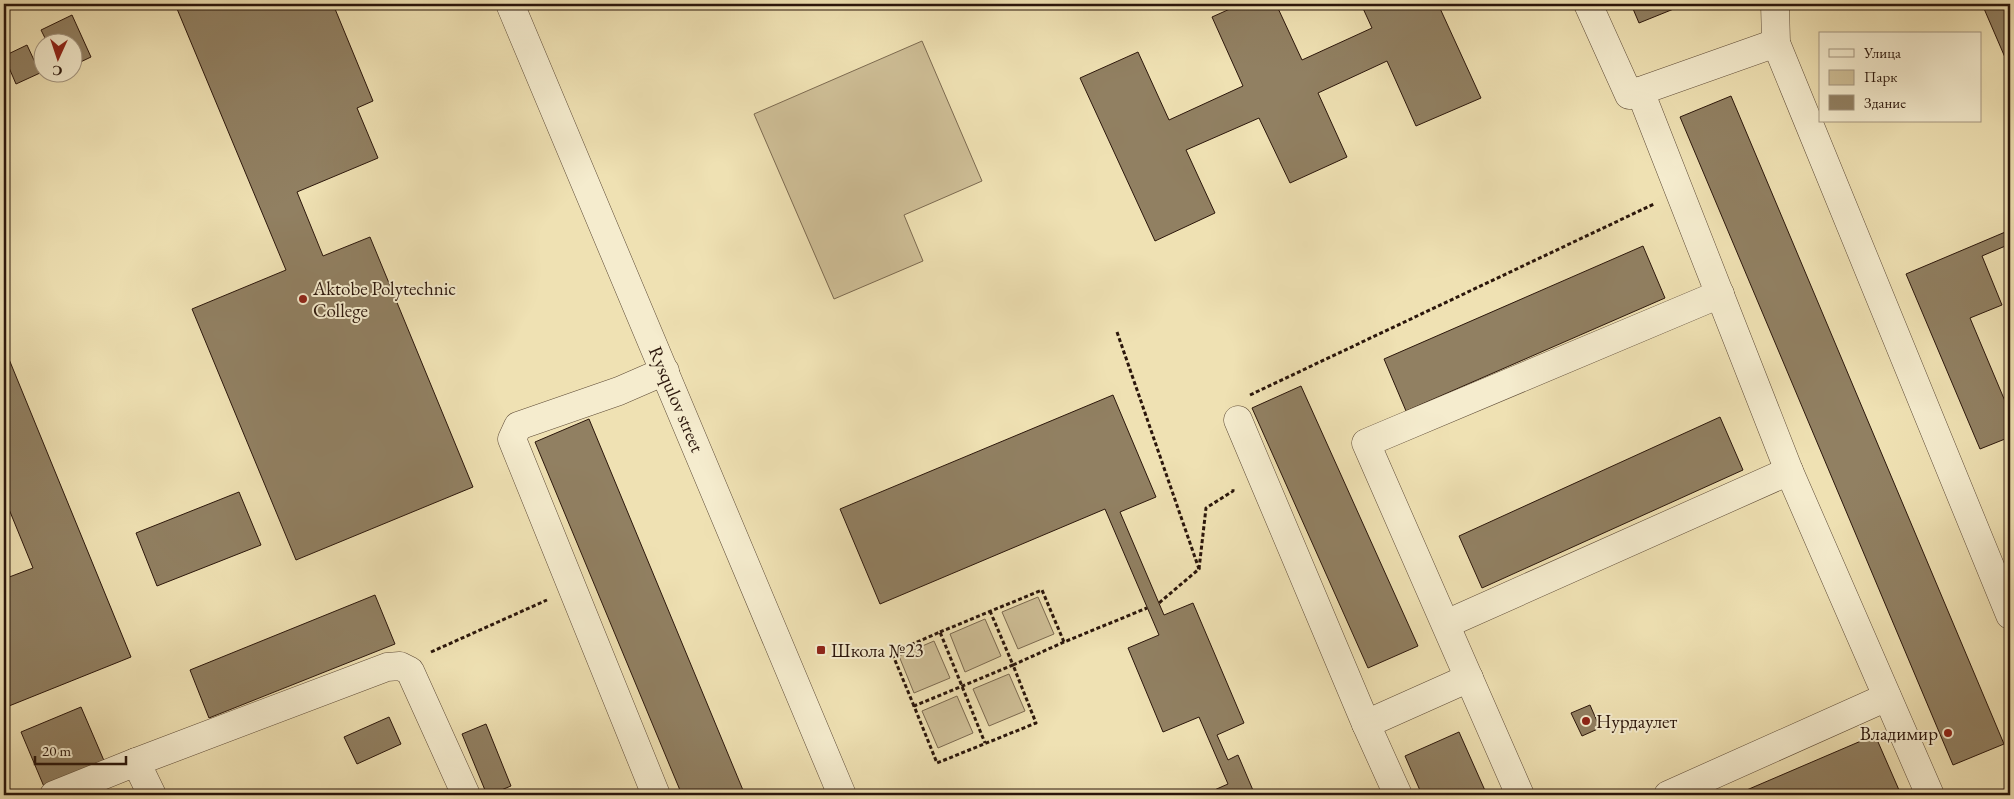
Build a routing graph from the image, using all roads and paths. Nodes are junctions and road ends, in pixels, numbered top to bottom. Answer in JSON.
{"nodes":[{"id":1,"x":510,"y":4,"type":"edge"},
{"id":2,"x":1588,"y":4,"type":"edge"},
{"id":3,"x":1775,"y":4,"type":"edge"},
{"id":4,"x":1776,"y":44,"type":"junction"},
{"id":5,"x":1640,"y":91,"type":"junction"},
{"id":6,"x":1679,"y":192,"type":"junction"},
{"id":7,"x":1720,"y":294,"type":"junction"},
{"id":8,"x":1116,"y":332,"type":"dead end"},
{"id":9,"x":665,"y":371,"type":"junction"},
{"id":10,"x":1238,"y":420,"type":"joint"},
{"id":11,"x":1789,"y":471,"type":"junction"},
{"id":12,"x":1234,"y":482,"type":"dead end"},
{"id":13,"x":1199,"y":569,"type":"junction"},
{"id":14,"x":572,"y":589,"type":"junction"},
{"id":15,"x":1159,"y":603,"type":"dead end"},
{"id":16,"x":1147,"y":608,"type":"dead end"},
{"id":17,"x":990,"y":611,"type":"junction"},
{"id":18,"x":2010,"y":615,"type":"edge"},
{"id":19,"x":1446,"y":624,"type":"junction"},
{"id":20,"x":940,"y":632,"type":"junction"},
{"id":21,"x":1064,"y":642,"type":"junction"},
{"id":22,"x":1013,"y":665,"type":"junction"},
{"id":23,"x":400,"y":666,"type":"junction"},
{"id":24,"x":1469,"y":678,"type":"junction"},
{"id":25,"x":962,"y":686,"type":"junction"},
{"id":26,"x":1887,"y":697,"type":"junction"},
{"id":27,"x":914,"y":706,"type":"junction"},
{"id":28,"x":1366,"y":724,"type":"junction"},
{"id":29,"x":985,"y":743,"type":"junction"},
{"id":30,"x":136,"y":762,"type":"junction"},
{"id":31,"x":54,"y":795,"type":"edge"},
{"id":32,"x":152,"y":795,"type":"edge"},
{"id":33,"x":466,"y":795,"type":"edge"},
{"id":34,"x":656,"y":795,"type":"edge"},
{"id":35,"x":842,"y":795,"type":"edge"},
{"id":36,"x":1398,"y":795,"type":"edge"},
{"id":37,"x":1520,"y":795,"type":"edge"},
{"id":38,"x":1668,"y":795,"type":"edge"},
{"id":39,"x":1930,"y":795,"type":"edge"}],
"edges":[{"from":1,"to":9,"type":"street","name":"Rysqulov street"},
{"from":2,"to":5,"type":"street"},
{"from":3,"to":4,"type":"street"},
{"from":4,"to":5,"type":"street"},
{"from":4,"to":18,"type":"street"},
{"from":5,"to":6,"type":"street"},
{"from":6,"to":7,"type":"street"},
{"from":6,"to":10,"type":"path"},
{"from":7,"to":11,"type":"street"},
{"from":7,"to":19,"type":"street"},
{"from":8,"to":13,"type":"path"},
{"from":9,"to":14,"type":"street"},
{"from":9,"to":35,"type":"street","name":"Rysqulov street"},
{"from":10,"to":28,"type":"street"},
{"from":11,"to":19,"type":"street"},
{"from":11,"to":26,"type":"street"},
{"from":12,"to":13,"type":"path"},
{"from":13,"to":15,"type":"path"},
{"from":14,"to":23,"type":"path"},
{"from":14,"to":34,"type":"street"},
{"from":16,"to":21,"type":"path"},
{"from":17,"to":20,"type":"path"},
{"from":17,"to":21,"type":"path"},
{"from":17,"to":22,"type":"path"},
{"from":19,"to":24,"type":"street"},
{"from":20,"to":25,"type":"path"},
{"from":20,"to":27,"type":"path"},
{"from":21,"to":22,"type":"path"},
{"from":22,"to":25,"type":"path"},
{"from":22,"to":29,"type":"path"},
{"from":23,"to":30,"type":"street"},
{"from":23,"to":33,"type":"street"},
{"from":24,"to":28,"type":"street"},
{"from":24,"to":37,"type":"street"},
{"from":25,"to":27,"type":"path"},
{"from":25,"to":29,"type":"path"},
{"from":26,"to":38,"type":"street"},
{"from":26,"to":39,"type":"street"},
{"from":27,"to":29,"type":"path"},
{"from":28,"to":36,"type":"street"},
{"from":30,"to":31,"type":"street"},
{"from":30,"to":32,"type":"street"}]}
